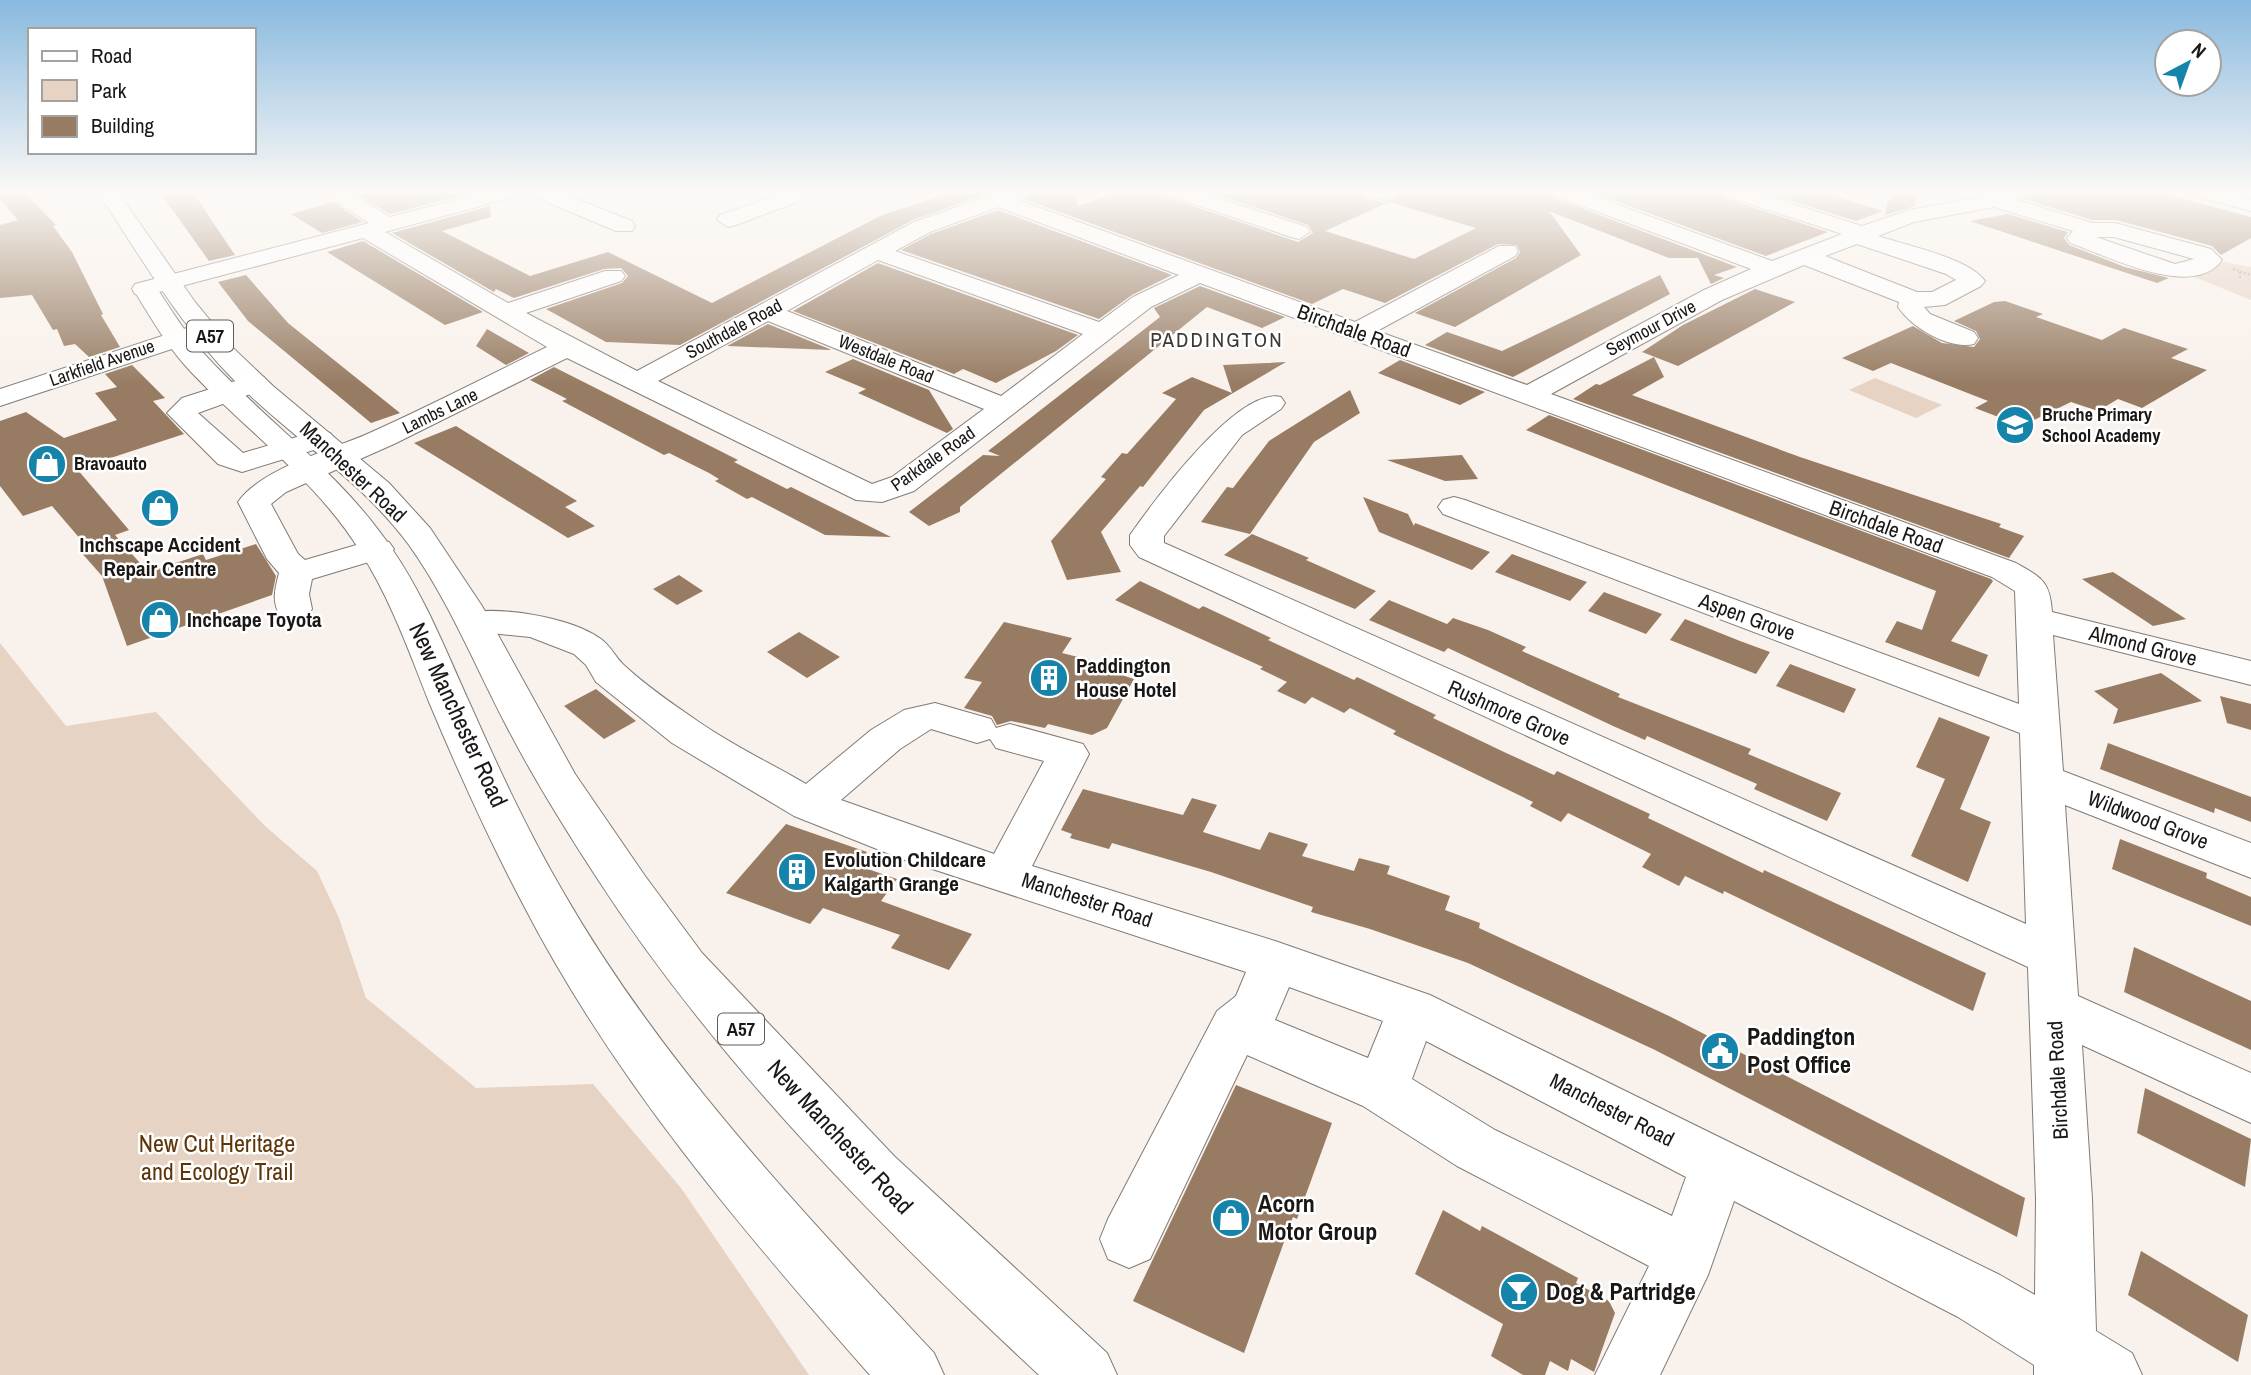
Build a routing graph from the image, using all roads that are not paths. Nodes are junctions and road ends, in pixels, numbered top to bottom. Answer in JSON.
{"nodes":[{"id":1,"x":137,"y":255,"type":"edge"},
{"id":2,"x":274,"y":255,"type":"edge"},
{"id":3,"x":419,"y":255,"type":"edge"},
{"id":4,"x":871,"y":255,"type":"edge"},
{"id":5,"x":886,"y":255,"type":"edge"},
{"id":6,"x":1154,"y":255,"type":"edge"},
{"id":7,"x":1499,"y":255,"type":"edge"},
{"id":8,"x":1732,"y":255,"type":"edge"},
{"id":9,"x":1811,"y":255,"type":"edge"},
{"id":10,"x":1914,"y":255,"type":"edge"},
{"id":11,"x":1806,"y":257,"type":"junction"},
{"id":12,"x":1930,"y":261,"type":"junction"},
{"id":13,"x":1772,"y":270,"type":"junction"},
{"id":14,"x":1199,"y":274,"type":"junction"},
{"id":15,"x":613,"y":276,"type":"dead end"},
{"id":16,"x":1877,"y":284,"type":"junction"},
{"id":17,"x":157,"y":286,"type":"junction"},
{"id":18,"x":1913,"y":299,"type":"junction"},
{"id":19,"x":505,"y":312,"type":"junction"},
{"id":20,"x":768,"y":312,"type":"junction"},
{"id":21,"x":205,"y":330,"type":"junction"},
{"id":22,"x":1102,"y":332,"type":"junction"},
{"id":23,"x":1356,"y":332,"type":"junction"},
{"id":24,"x":177,"y":338,"type":"junction"},
{"id":25,"x":1965,"y":338,"type":"dead end"},
{"id":26,"x":567,"y":348,"type":"junction"},
{"id":27,"x":637,"y":382,"type":"junction"},
{"id":28,"x":241,"y":387,"type":"junction"},
{"id":29,"x":1528,"y":396,"type":"junction"},
{"id":30,"x":0,"y":398,"type":"edge"},
{"id":31,"x":1271,"y":403,"type":"dead end"},
{"id":32,"x":1004,"y":407,"type":"junction"},
{"id":33,"x":316,"y":454,"type":"junction"},
{"id":34,"x":242,"y":463,"type":"junction"},
{"id":35,"x":269,"y":488,"type":"junction"},
{"id":36,"x":1454,"y":508,"type":"dead end"},
{"id":37,"x":377,"y":549,"type":"junction"},
{"id":38,"x":302,"y":571,"type":"junction"},
{"id":39,"x":402,"y":592,"type":"joint"},
{"id":40,"x":294,"y":609,"type":"dead end"},
{"id":41,"x":2035,"y":620,"type":"junction"},
{"id":42,"x":474,"y":622,"type":"junction"},
{"id":43,"x":2251,"y":673,"type":"edge"},
{"id":44,"x":2040,"y":726,"type":"junction"},
{"id":45,"x":2045,"y":780,"type":"junction"},
{"id":46,"x":809,"y":806,"type":"junction"},
{"id":47,"x":2251,"y":861,"type":"edge"},
{"id":48,"x":1006,"y":873,"type":"junction"},
{"id":49,"x":2049,"y":956,"type":"junction"},
{"id":50,"x":1275,"y":961,"type":"junction"},
{"id":51,"x":2054,"y":1007,"type":"junction"},
{"id":52,"x":1412,"y":1010,"type":"junction"},
{"id":53,"x":1235,"y":1026,"type":"junction"},
{"id":54,"x":1382,"y":1089,"type":"junction"},
{"id":55,"x":2251,"y":1099,"type":"edge"},
{"id":56,"x":1719,"y":1164,"type":"junction"},
{"id":57,"x":1129,"y":1239,"type":"dead end"},
{"id":58,"x":1688,"y":1254,"type":"junction"},
{"id":59,"x":2081,"y":1366,"type":"edge"},
{"id":60,"x":912,"y":1375,"type":"edge"},
{"id":61,"x":1085,"y":1375,"type":"edge"},
{"id":62,"x":1627,"y":1375,"type":"edge"}],
"edges":[{"from":1,"to":17,"type":"street","name":"Manchester Road","number":"A57"},
{"from":2,"to":17,"type":"street"},
{"from":3,"to":19,"type":"street","name":"Parkdale Road"},
{"from":4,"to":20,"type":"street","name":"Southdale Road"},
{"from":5,"to":22,"type":"street"},
{"from":6,"to":14,"type":"street","name":"Birchdale Road"},
{"from":7,"to":23,"type":"street"},
{"from":8,"to":13,"type":"street"},
{"from":9,"to":11,"type":"street","name":"Seymour Drive"},
{"from":10,"to":12,"type":"street"},
{"from":11,"to":13,"type":"street","name":"Seymour Drive"},
{"from":11,"to":16,"type":"street"},
{"from":12,"to":16,"type":"street"},
{"from":12,"to":18,"type":"street"},
{"from":13,"to":29,"type":"street","name":"Seymour Drive"},
{"from":14,"to":22,"type":"street","name":"Parkdale Road"},
{"from":14,"to":23,"type":"street","name":"Birchdale Road"},
{"from":15,"to":19,"type":"street"},
{"from":16,"to":18,"type":"street"},
{"from":17,"to":21,"type":"street","name":"Manchester Road","number":"A57"},
{"from":17,"to":24,"type":"street","name":"Manchester Road","number":"A57"},
{"from":18,"to":25,"type":"street"},
{"from":19,"to":26,"type":"street","name":"Parkdale Road"},
{"from":20,"to":27,"type":"street","name":"Southdale Road"},
{"from":20,"to":32,"type":"street","name":"Westdale Road"},
{"from":21,"to":24,"type":"street","name":"Larkfield Avenue"},
{"from":21,"to":28,"type":"street","name":"Manchester Road","number":"A57"},
{"from":22,"to":32,"type":"street","name":"Parkdale Road"},
{"from":23,"to":29,"type":"street","name":"Birchdale Road"},
{"from":24,"to":28,"type":"street","name":"Manchester Road","number":"A57"},
{"from":24,"to":30,"type":"street","name":"Larkfield Avenue"},
{"from":26,"to":27,"type":"street","name":"Parkdale Road"},
{"from":26,"to":33,"type":"street","name":"Lambs Lane"},
{"from":27,"to":32,"type":"street","name":"Parkdale Road"},
{"from":28,"to":33,"type":"street","name":"Manchester Road","number":"A57"},
{"from":28,"to":34,"type":"street"},
{"from":29,"to":41,"type":"street","name":"Birchdale Road"},
{"from":31,"to":49,"type":"street","name":"Rushmore Grove"},
{"from":33,"to":34,"type":"street"},
{"from":33,"to":35,"type":"street"},
{"from":33,"to":37,"type":"street","name":"Manchester Road","number":"A57"},
{"from":33,"to":42,"type":"street","name":"Manchester Road","number":"A57"},
{"from":34,"to":35,"type":"street"},
{"from":35,"to":38,"type":"street"},
{"from":36,"to":44,"type":"street","name":"Aspen Grove"},
{"from":37,"to":38,"type":"street"},
{"from":37,"to":39,"type":"street","name":"Manchester Road","number":"A57"},
{"from":38,"to":40,"type":"street"},
{"from":39,"to":60,"type":"street","name":"New Manchester Road","number":"A57"},
{"from":41,"to":43,"type":"street","name":"Almond Grove"},
{"from":41,"to":44,"type":"street","name":"Birchdale Road"},
{"from":42,"to":46,"type":"street","name":"Manchester Road"},
{"from":42,"to":61,"type":"street","name":"New Manchester Road","number":"A57"},
{"from":44,"to":45,"type":"street","name":"Birchdale Road"},
{"from":45,"to":47,"type":"street","name":"Wildwood Grove"},
{"from":45,"to":49,"type":"street","name":"Birchdale Road"},
{"from":46,"to":48,"type":"street","name":"Manchester Road"},
{"from":46,"to":48,"type":"street"},
{"from":48,"to":50,"type":"street","name":"Manchester Road"},
{"from":49,"to":51,"type":"street","name":"Birchdale Road"},
{"from":50,"to":52,"type":"street","name":"Manchester Road"},
{"from":50,"to":53,"type":"street"},
{"from":51,"to":55,"type":"street"},
{"from":51,"to":59,"type":"street","name":"Birchdale Road"},
{"from":52,"to":54,"type":"street"},
{"from":52,"to":56,"type":"street","name":"Manchester Road"},
{"from":53,"to":54,"type":"street"},
{"from":53,"to":57,"type":"street"},
{"from":54,"to":58,"type":"street"},
{"from":56,"to":58,"type":"street"},
{"from":56,"to":59,"type":"street","name":"Manchester Road"},
{"from":58,"to":62,"type":"street"}]}
